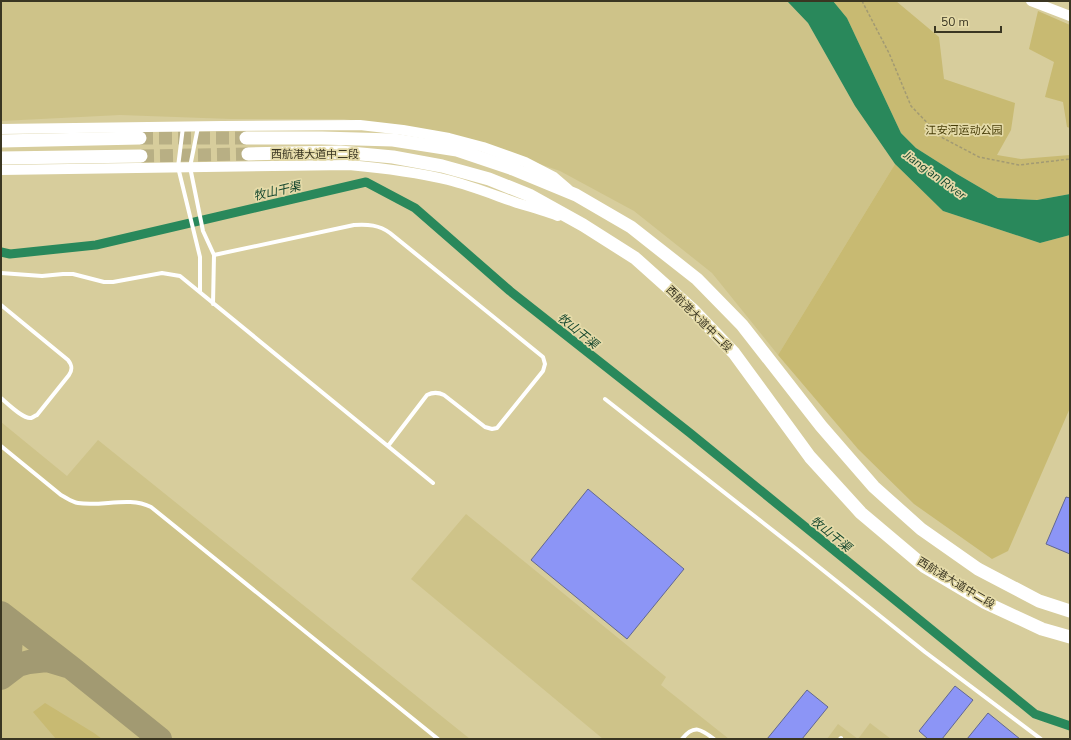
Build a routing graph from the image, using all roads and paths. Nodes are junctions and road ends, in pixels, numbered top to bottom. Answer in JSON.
{"nodes":[{"id":1,"x":862,"y":1,"type":"edge"},
{"id":2,"x":1032,"y":1,"type":"edge"},
{"id":3,"x":1070,"y":16,"type":"edge"},
{"id":4,"x":183,"y":126,"type":"junction"},
{"id":5,"x":198,"y":126,"type":"junction"},
{"id":6,"x":1,"y":129,"type":"edge"},
{"id":7,"x":140,"y":138,"type":"tunnel mouth"},
{"id":8,"x":246,"y":138,"type":"tunnel mouth"},
{"id":9,"x":1,"y":141,"type":"edge"},
{"id":10,"x":248,"y":154,"type":"tunnel mouth"},
{"id":11,"x":141,"y":156,"type":"tunnel mouth"},
{"id":12,"x":1,"y":158,"type":"edge"},
{"id":13,"x":1070,"y":159,"type":"edge"},
{"id":14,"x":178,"y":167,"type":"junction"},
{"id":15,"x":190,"y":167,"type":"junction"},
{"id":16,"x":1,"y":170,"type":"edge"},
{"id":17,"x":576,"y":195,"type":"junction"},
{"id":18,"x":577,"y":222,"type":"junction"},
{"id":19,"x":214,"y":255,"type":"junction"},
{"id":20,"x":1,"y":273,"type":"edge"},
{"id":21,"x":200,"y":292,"type":"junction"},
{"id":22,"x":213,"y":304,"type":"junction"},
{"id":23,"x":1,"y":305,"type":"edge"},
{"id":24,"x":1,"y":398,"type":"edge"},
{"id":25,"x":605,"y":399,"type":"dead end"},
{"id":26,"x":1,"y":446,"type":"edge"},
{"id":27,"x":388,"y":446,"type":"junction"},
{"id":28,"x":433,"y":482,"type":"dead end"},
{"id":29,"x":1070,"y":611,"type":"edge"},
{"id":30,"x":1070,"y":638,"type":"edge"},
{"id":31,"x":438,"y":739,"type":"edge"},
{"id":32,"x":682,"y":739,"type":"edge"},
{"id":33,"x":714,"y":739,"type":"edge"},
{"id":34,"x":1041,"y":739,"type":"edge"}],
"edges":[{"from":1,"to":13,"type":"path"},
{"from":2,"to":3,"type":"street"},
{"from":4,"to":5,"type":"street"},
{"from":4,"to":6,"type":"street"},
{"from":4,"to":14,"type":"lane"},
{"from":5,"to":15,"type":"lane"},
{"from":5,"to":17,"type":"street"},
{"from":7,"to":9,"type":"main road"},
{"from":8,"to":17,"type":"main road","name":"西航港大道中二段"},
{"from":10,"to":18,"type":"main road","name":"西航港大道中二段"},
{"from":11,"to":12,"type":"main road"},
{"from":14,"to":15,"type":"street"},
{"from":14,"to":16,"type":"street"},
{"from":14,"to":21,"type":"lane"},
{"from":15,"to":18,"type":"street"},
{"from":15,"to":19,"type":"lane"},
{"from":17,"to":29,"type":"main road","name":"西航港大道中二段"},
{"from":18,"to":30,"type":"main road","name":"西航港大道中二段"},
{"from":19,"to":22,"type":"lane"},
{"from":19,"to":27,"type":"lane"},
{"from":20,"to":21,"type":"lane"},
{"from":21,"to":22,"type":"lane"},
{"from":22,"to":27,"type":"lane"},
{"from":23,"to":24,"type":"lane"},
{"from":25,"to":34,"type":"lane"},
{"from":26,"to":31,"type":"lane"},
{"from":27,"to":28,"type":"lane"},
{"from":32,"to":33,"type":"lane"}]}
